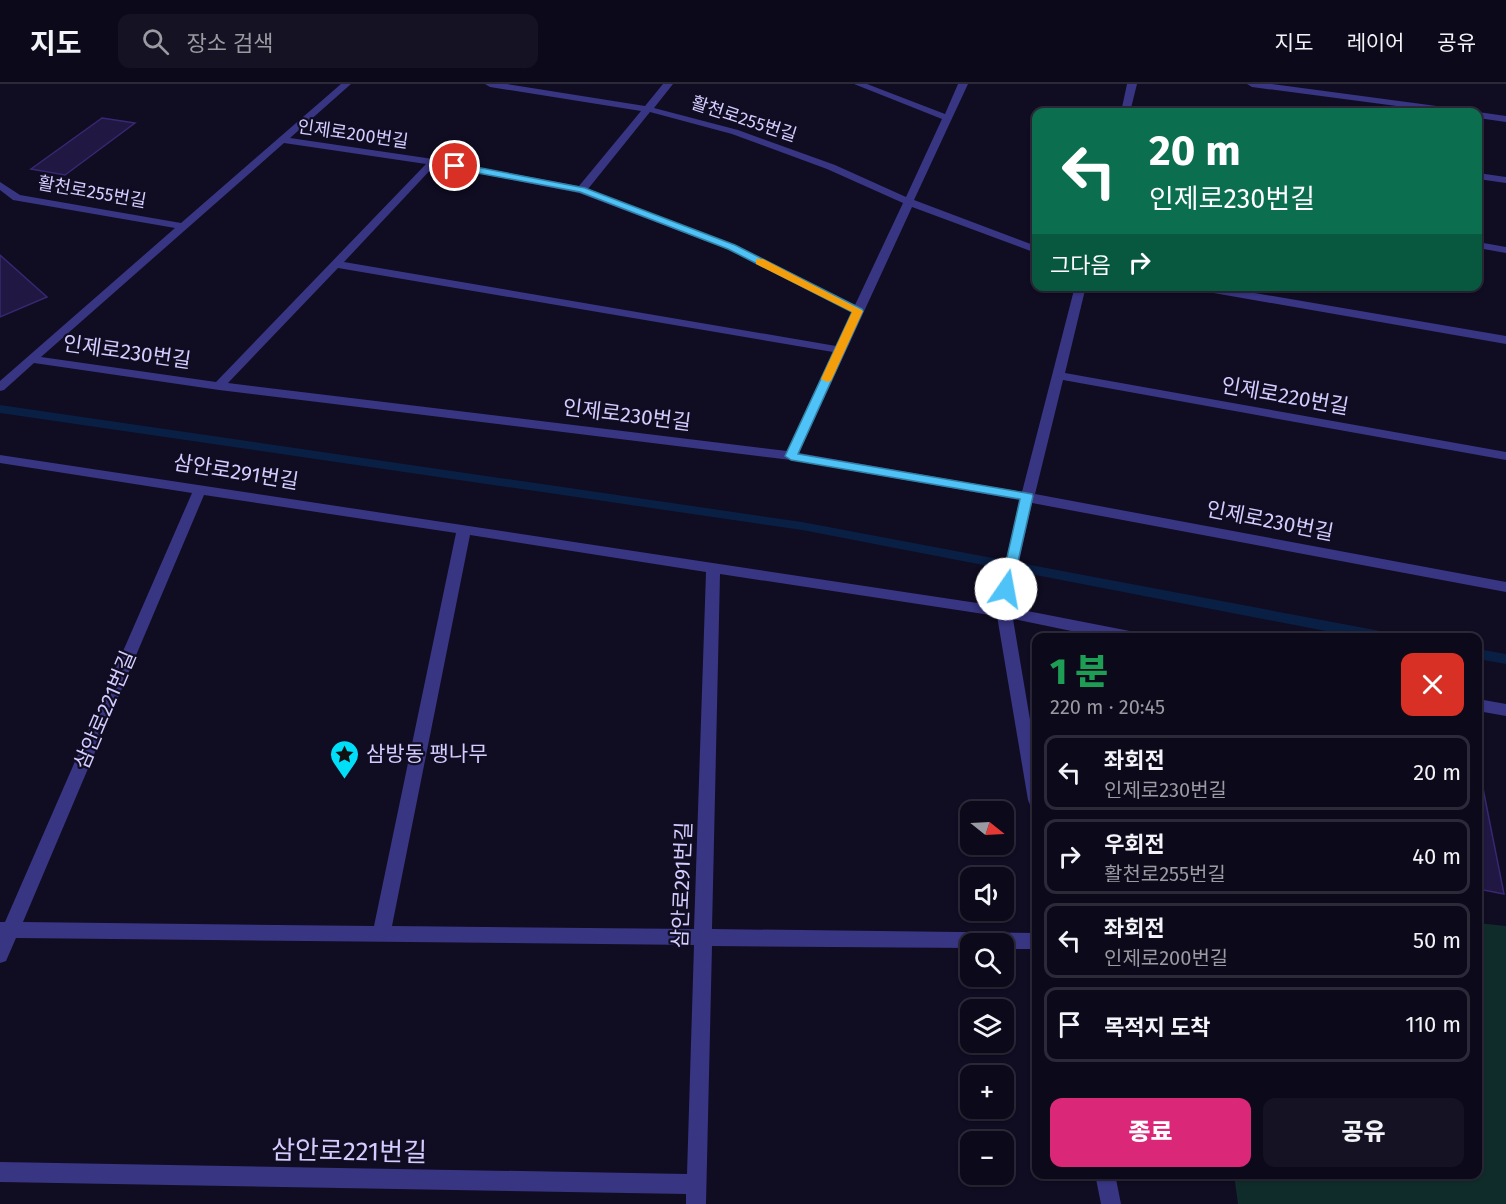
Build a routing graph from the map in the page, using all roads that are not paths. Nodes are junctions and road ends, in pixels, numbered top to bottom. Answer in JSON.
{"nodes":[{"id":1,"x":346,"y":84,"type":"edge"},
{"id":2,"x":490,"y":84,"type":"edge"},
{"id":3,"x":668,"y":84,"type":"edge"},
{"id":4,"x":858,"y":84,"type":"edge"},
{"id":5,"x":963,"y":84,"type":"edge"},
{"id":6,"x":1132,"y":84,"type":"edge"},
{"id":7,"x":1252,"y":84,"type":"edge"},
{"id":8,"x":1126,"y":108,"type":"edge"},
{"id":9,"x":1429,"y":108,"type":"edge"},
{"id":10,"x":648,"y":109,"type":"junction"},
{"id":11,"x":1482,"y":116,"type":"edge"},
{"id":12,"x":947,"y":118,"type":"junction"},
{"id":13,"x":1506,"y":119,"type":"edge"},
{"id":14,"x":282,"y":140,"type":"junction"},
{"id":15,"x":434,"y":162,"type":"junction"},
{"id":16,"x":1482,"y":177,"type":"edge"},
{"id":17,"x":1506,"y":180,"type":"edge"},
{"id":18,"x":0,"y":184,"type":"edge"},
{"id":19,"x":582,"y":190,"type":"junction"},
{"id":20,"x":909,"y":201,"type":"junction"},
{"id":21,"x":183,"y":226,"type":"junction"},
{"id":22,"x":1482,"y":246,"type":"edge"},
{"id":23,"x":1032,"y":248,"type":"edge"},
{"id":24,"x":1506,"y":250,"type":"edge"},
{"id":25,"x":336,"y":264,"type":"junction"},
{"id":26,"x":1080,"y":291,"type":"edge"},
{"id":27,"x":1220,"y":291,"type":"edge"},
{"id":28,"x":858,"y":311,"type":"junction"},
{"id":29,"x":1506,"y":340,"type":"edge"},
{"id":30,"x":840,"y":350,"type":"junction"},
{"id":31,"x":30,"y":359,"type":"junction"},
{"id":32,"x":1058,"y":375,"type":"junction"},
{"id":33,"x":1,"y":385,"type":"edge"},
{"id":34,"x":219,"y":386,"type":"junction"},
{"id":35,"x":791,"y":456,"type":"junction"},
{"id":36,"x":1506,"y":456,"type":"edge"},
{"id":37,"x":0,"y":459,"type":"edge"},
{"id":38,"x":200,"y":489,"type":"junction"},
{"id":39,"x":1027,"y":496,"type":"junction"},
{"id":40,"x":465,"y":530,"type":"junction"},
{"id":41,"x":713,"y":567,"type":"junction"},
{"id":42,"x":1506,"y":587,"type":"edge"},
{"id":43,"x":1004,"y":612,"type":"junction"},
{"id":44,"x":1110,"y":633,"type":"edge"},
{"id":45,"x":1482,"y":706,"type":"edge"},
{"id":46,"x":1506,"y":710,"type":"edge"},
{"id":47,"x":1032,"y":776,"type":"edge"},
{"id":48,"x":5,"y":930,"type":"edge"},
{"id":49,"x":381,"y":934,"type":"junction"},
{"id":50,"x":703,"y":938,"type":"junction"},
{"id":51,"x":1032,"y":941,"type":"edge"},
{"id":52,"x":0,"y":954,"type":"edge"},
{"id":53,"x":0,"y":1172,"type":"edge"},
{"id":54,"x":1106,"y":1179,"type":"edge"},
{"id":55,"x":696,"y":1194,"type":"edge"},
{"id":56,"x":1111,"y":1204,"type":"edge"}],
"edges":[{"from":1,"to":14,"type":"street","name":"인제로200번길"},
{"from":2,"to":10,"type":"street","name":"활천로255번길"},
{"from":3,"to":10,"type":"street"},
{"from":4,"to":12,"type":"street"},
{"from":5,"to":12,"type":"street"},
{"from":6,"to":8,"type":"street"},
{"from":7,"to":9,"type":"street"},
{"from":10,"to":19,"type":"street"},
{"from":10,"to":20,"type":"street","name":"활천로255번길"},
{"from":11,"to":13,"type":"street"},
{"from":12,"to":20,"type":"street"},
{"from":14,"to":15,"type":"street","name":"인제로200번길"},
{"from":14,"to":21,"type":"street","name":"인제로200번길"},
{"from":15,"to":19,"type":"street","name":"인제로200번길"},
{"from":15,"to":25,"type":"street"},
{"from":16,"to":17,"type":"street"},
{"from":18,"to":21,"type":"street","name":"활천로255번길"},
{"from":19,"to":28,"type":"street","name":"인제로200번길"},
{"from":20,"to":23,"type":"street","name":"활천로255번길"},
{"from":20,"to":28,"type":"street"},
{"from":21,"to":31,"type":"street","name":"인제로200번길"},
{"from":22,"to":24,"type":"street"},
{"from":25,"to":30,"type":"street"},
{"from":25,"to":34,"type":"street"},
{"from":26,"to":32,"type":"street"},
{"from":27,"to":29,"type":"street"},
{"from":28,"to":30,"type":"street"},
{"from":30,"to":35,"type":"street"},
{"from":31,"to":33,"type":"street","name":"인제로200번길"},
{"from":31,"to":34,"type":"street","name":"인제로230번길"},
{"from":32,"to":36,"type":"street","name":"인제로220번길"},
{"from":32,"to":39,"type":"street"},
{"from":34,"to":35,"type":"street","name":"인제로230번길"},
{"from":35,"to":39,"type":"street","name":"인제로230번길"},
{"from":37,"to":38,"type":"street","name":"삼안로291번길"},
{"from":38,"to":40,"type":"street","name":"삼안로291번길"},
{"from":38,"to":48,"type":"street","name":"삼안로221번길"},
{"from":39,"to":42,"type":"street","name":"인제로230번길"},
{"from":39,"to":43,"type":"street"},
{"from":40,"to":41,"type":"street","name":"삼안로291번길"},
{"from":40,"to":49,"type":"street"},
{"from":41,"to":43,"type":"street","name":"삼안로291번길"},
{"from":41,"to":50,"type":"street","name":"삼안로291번길"},
{"from":43,"to":44,"type":"street","name":"삼안로291번길"},
{"from":43,"to":47,"type":"street"},
{"from":45,"to":46,"type":"street"},
{"from":48,"to":49,"type":"street"},
{"from":48,"to":52,"type":"street","name":"삼안로221번길"},
{"from":49,"to":50,"type":"street"},
{"from":50,"to":51,"type":"street"},
{"from":50,"to":55,"type":"street","name":"삼안로291번길"},
{"from":53,"to":55,"type":"street","name":"삼안로221번길"},
{"from":54,"to":56,"type":"street"}]}
